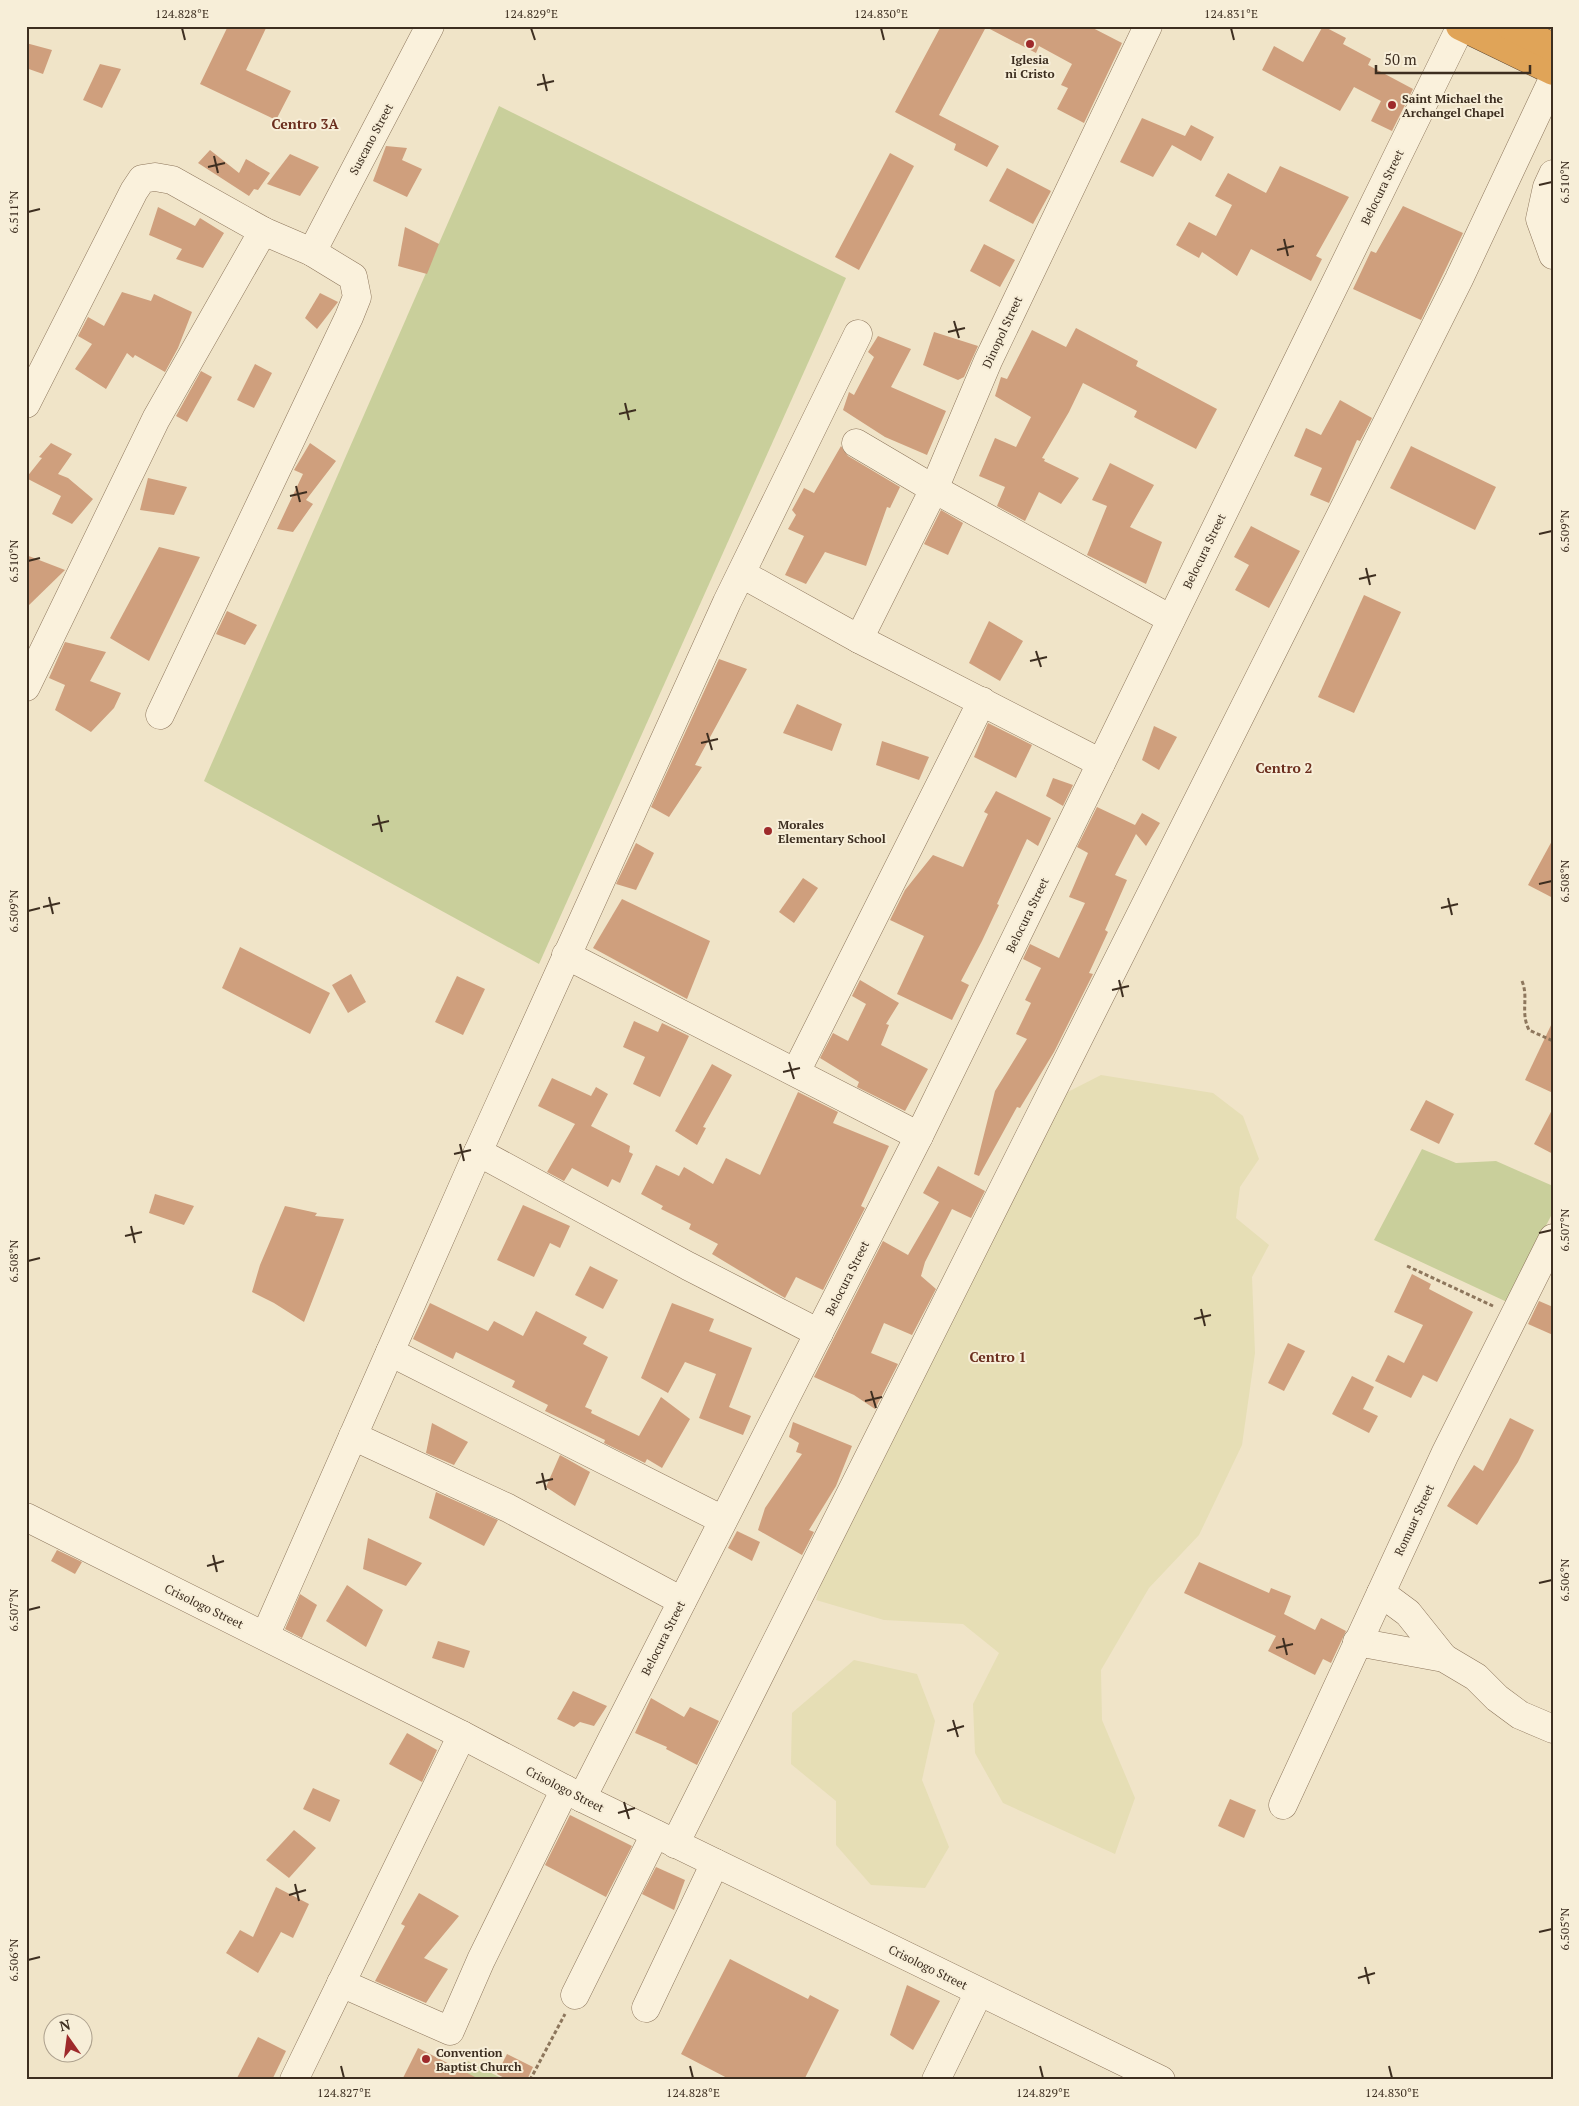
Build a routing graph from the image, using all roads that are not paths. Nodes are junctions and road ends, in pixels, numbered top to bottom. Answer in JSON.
{"nodes":[{"id":1,"x":430,"y":26,"type":"edge"},
{"id":2,"x":1148,"y":26,"type":"edge"},
{"id":3,"x":1460,"y":26,"type":"edge"},
{"id":4,"x":1510,"y":26,"type":"edge"},
{"id":5,"x":1553,"y":47,"type":"edge"},
{"id":6,"x":1553,"y":71,"type":"edge"},
{"id":7,"x":1553,"y":79,"type":"edge"},
{"id":8,"x":1553,"y":174,"type":"edge"},
{"id":9,"x":263,"y":231,"type":"junction"},
{"id":10,"x":312,"y":252,"type":"junction"},
{"id":11,"x":1553,"y":255,"type":"edge"},
{"id":12,"x":858,"y":334,"type":"dead end"},
{"id":13,"x":26,"y":404,"type":"edge"},
{"id":14,"x":856,"y":443,"type":"dead end"},
{"id":15,"x":934,"y":489,"type":"junction"},
{"id":16,"x":742,"y":574,"type":"junction"},
{"id":17,"x":1171,"y":619,"type":"junction"},
{"id":18,"x":859,"y":639,"type":"junction"},
{"id":19,"x":26,"y":687,"type":"edge"},
{"id":20,"x":982,"y":702,"type":"junction"},
{"id":21,"x":160,"y":715,"type":"dead end"},
{"id":22,"x":1101,"y":763,"type":"junction"},
{"id":23,"x":566,"y":955,"type":"junction"},
{"id":24,"x":796,"y":1072,"type":"junction"},
{"id":25,"x":919,"y":1136,"type":"junction"},
{"id":26,"x":478,"y":1152,"type":"junction"},
{"id":27,"x":1553,"y":1238,"type":"edge"},
{"id":28,"x":818,"y":1333,"type":"junction"},
{"id":29,"x":390,"y":1352,"type":"junction"},
{"id":30,"x":353,"y":1436,"type":"junction"},
{"id":31,"x":26,"y":1517,"type":"edge"},
{"id":32,"x":723,"y":1520,"type":"junction"},
{"id":33,"x":1380,"y":1593,"type":"junction"},
{"id":34,"x":682,"y":1601,"type":"junction"},
{"id":35,"x":265,"y":1636,"type":"junction"},
{"id":36,"x":1358,"y":1642,"type":"junction"},
{"id":37,"x":1444,"y":1658,"type":"junction"},
{"id":38,"x":1553,"y":1729,"type":"edge"},
{"id":39,"x":462,"y":1735,"type":"junction"},
{"id":40,"x":573,"y":1794,"type":"junction"},
{"id":41,"x":1283,"y":1805,"type":"dead end"},
{"id":42,"x":665,"y":1839,"type":"junction"},
{"id":43,"x":716,"y":1864,"type":"junction"},
{"id":44,"x":341,"y":1983,"type":"junction"},
{"id":45,"x":979,"y":1992,"type":"junction"},
{"id":46,"x":575,"y":1995,"type":"road end"},
{"id":47,"x":646,"y":2008,"type":"dead end"},
{"id":48,"x":294,"y":2080,"type":"edge"},
{"id":49,"x":936,"y":2080,"type":"edge"},
{"id":50,"x":1161,"y":2080,"type":"edge"}],
"edges":[{"from":1,"to":10,"type":"street","name":"Suscano Street"},
{"from":2,"to":15,"type":"street","name":"Dinopol Street"},
{"from":3,"to":6,"type":"highway"},
{"from":3,"to":17,"type":"street","name":"Belocura Street"},
{"from":4,"to":5,"type":"highway"},
{"from":7,"to":42,"type":"street"},
{"from":8,"to":11,"type":"street"},
{"from":9,"to":10,"type":"street"},
{"from":9,"to":13,"type":"street"},
{"from":9,"to":19,"type":"street"},
{"from":10,"to":21,"type":"street"},
{"from":12,"to":16,"type":"street"},
{"from":14,"to":15,"type":"street"},
{"from":15,"to":17,"type":"street"},
{"from":15,"to":18,"type":"street","name":"Dinopol Street"},
{"from":16,"to":18,"type":"street"},
{"from":16,"to":23,"type":"street"},
{"from":17,"to":22,"type":"street","name":"Belocura Street"},
{"from":18,"to":20,"type":"street"},
{"from":20,"to":22,"type":"street"},
{"from":20,"to":24,"type":"street"},
{"from":22,"to":25,"type":"street","name":"Belocura Street"},
{"from":23,"to":24,"type":"street"},
{"from":23,"to":26,"type":"street"},
{"from":24,"to":25,"type":"street"},
{"from":25,"to":28,"type":"street","name":"Belocura Street"},
{"from":26,"to":28,"type":"street"},
{"from":26,"to":29,"type":"street"},
{"from":27,"to":33,"type":"street","name":"Romuar Street"},
{"from":28,"to":32,"type":"street","name":"Belocura Street"},
{"from":29,"to":30,"type":"street"},
{"from":29,"to":32,"type":"street"},
{"from":30,"to":34,"type":"street"},
{"from":30,"to":35,"type":"street"},
{"from":31,"to":35,"type":"street","name":"Crisologo Street"},
{"from":32,"to":34,"type":"street","name":"Belocura Street"},
{"from":33,"to":36,"type":"street","name":"Romuar Street"},
{"from":33,"to":37,"type":"street"},
{"from":34,"to":40,"type":"street","name":"Belocura Street"},
{"from":35,"to":39,"type":"street","name":"Crisologo Street"},
{"from":36,"to":37,"type":"street"},
{"from":36,"to":41,"type":"street","name":"Romuar Street"},
{"from":37,"to":38,"type":"street"},
{"from":39,"to":40,"type":"street","name":"Crisologo Street"},
{"from":39,"to":44,"type":"street"},
{"from":40,"to":42,"type":"street","name":"Crisologo Street"},
{"from":40,"to":44,"type":"street","name":"Belocura Street"},
{"from":42,"to":43,"type":"street","name":"Crisologo Street"},
{"from":42,"to":46,"type":"street"},
{"from":43,"to":45,"type":"street","name":"Crisologo Street"},
{"from":43,"to":47,"type":"street"},
{"from":44,"to":48,"type":"street"},
{"from":45,"to":49,"type":"street"},
{"from":45,"to":50,"type":"street","name":"Crisologo Street"}]}
